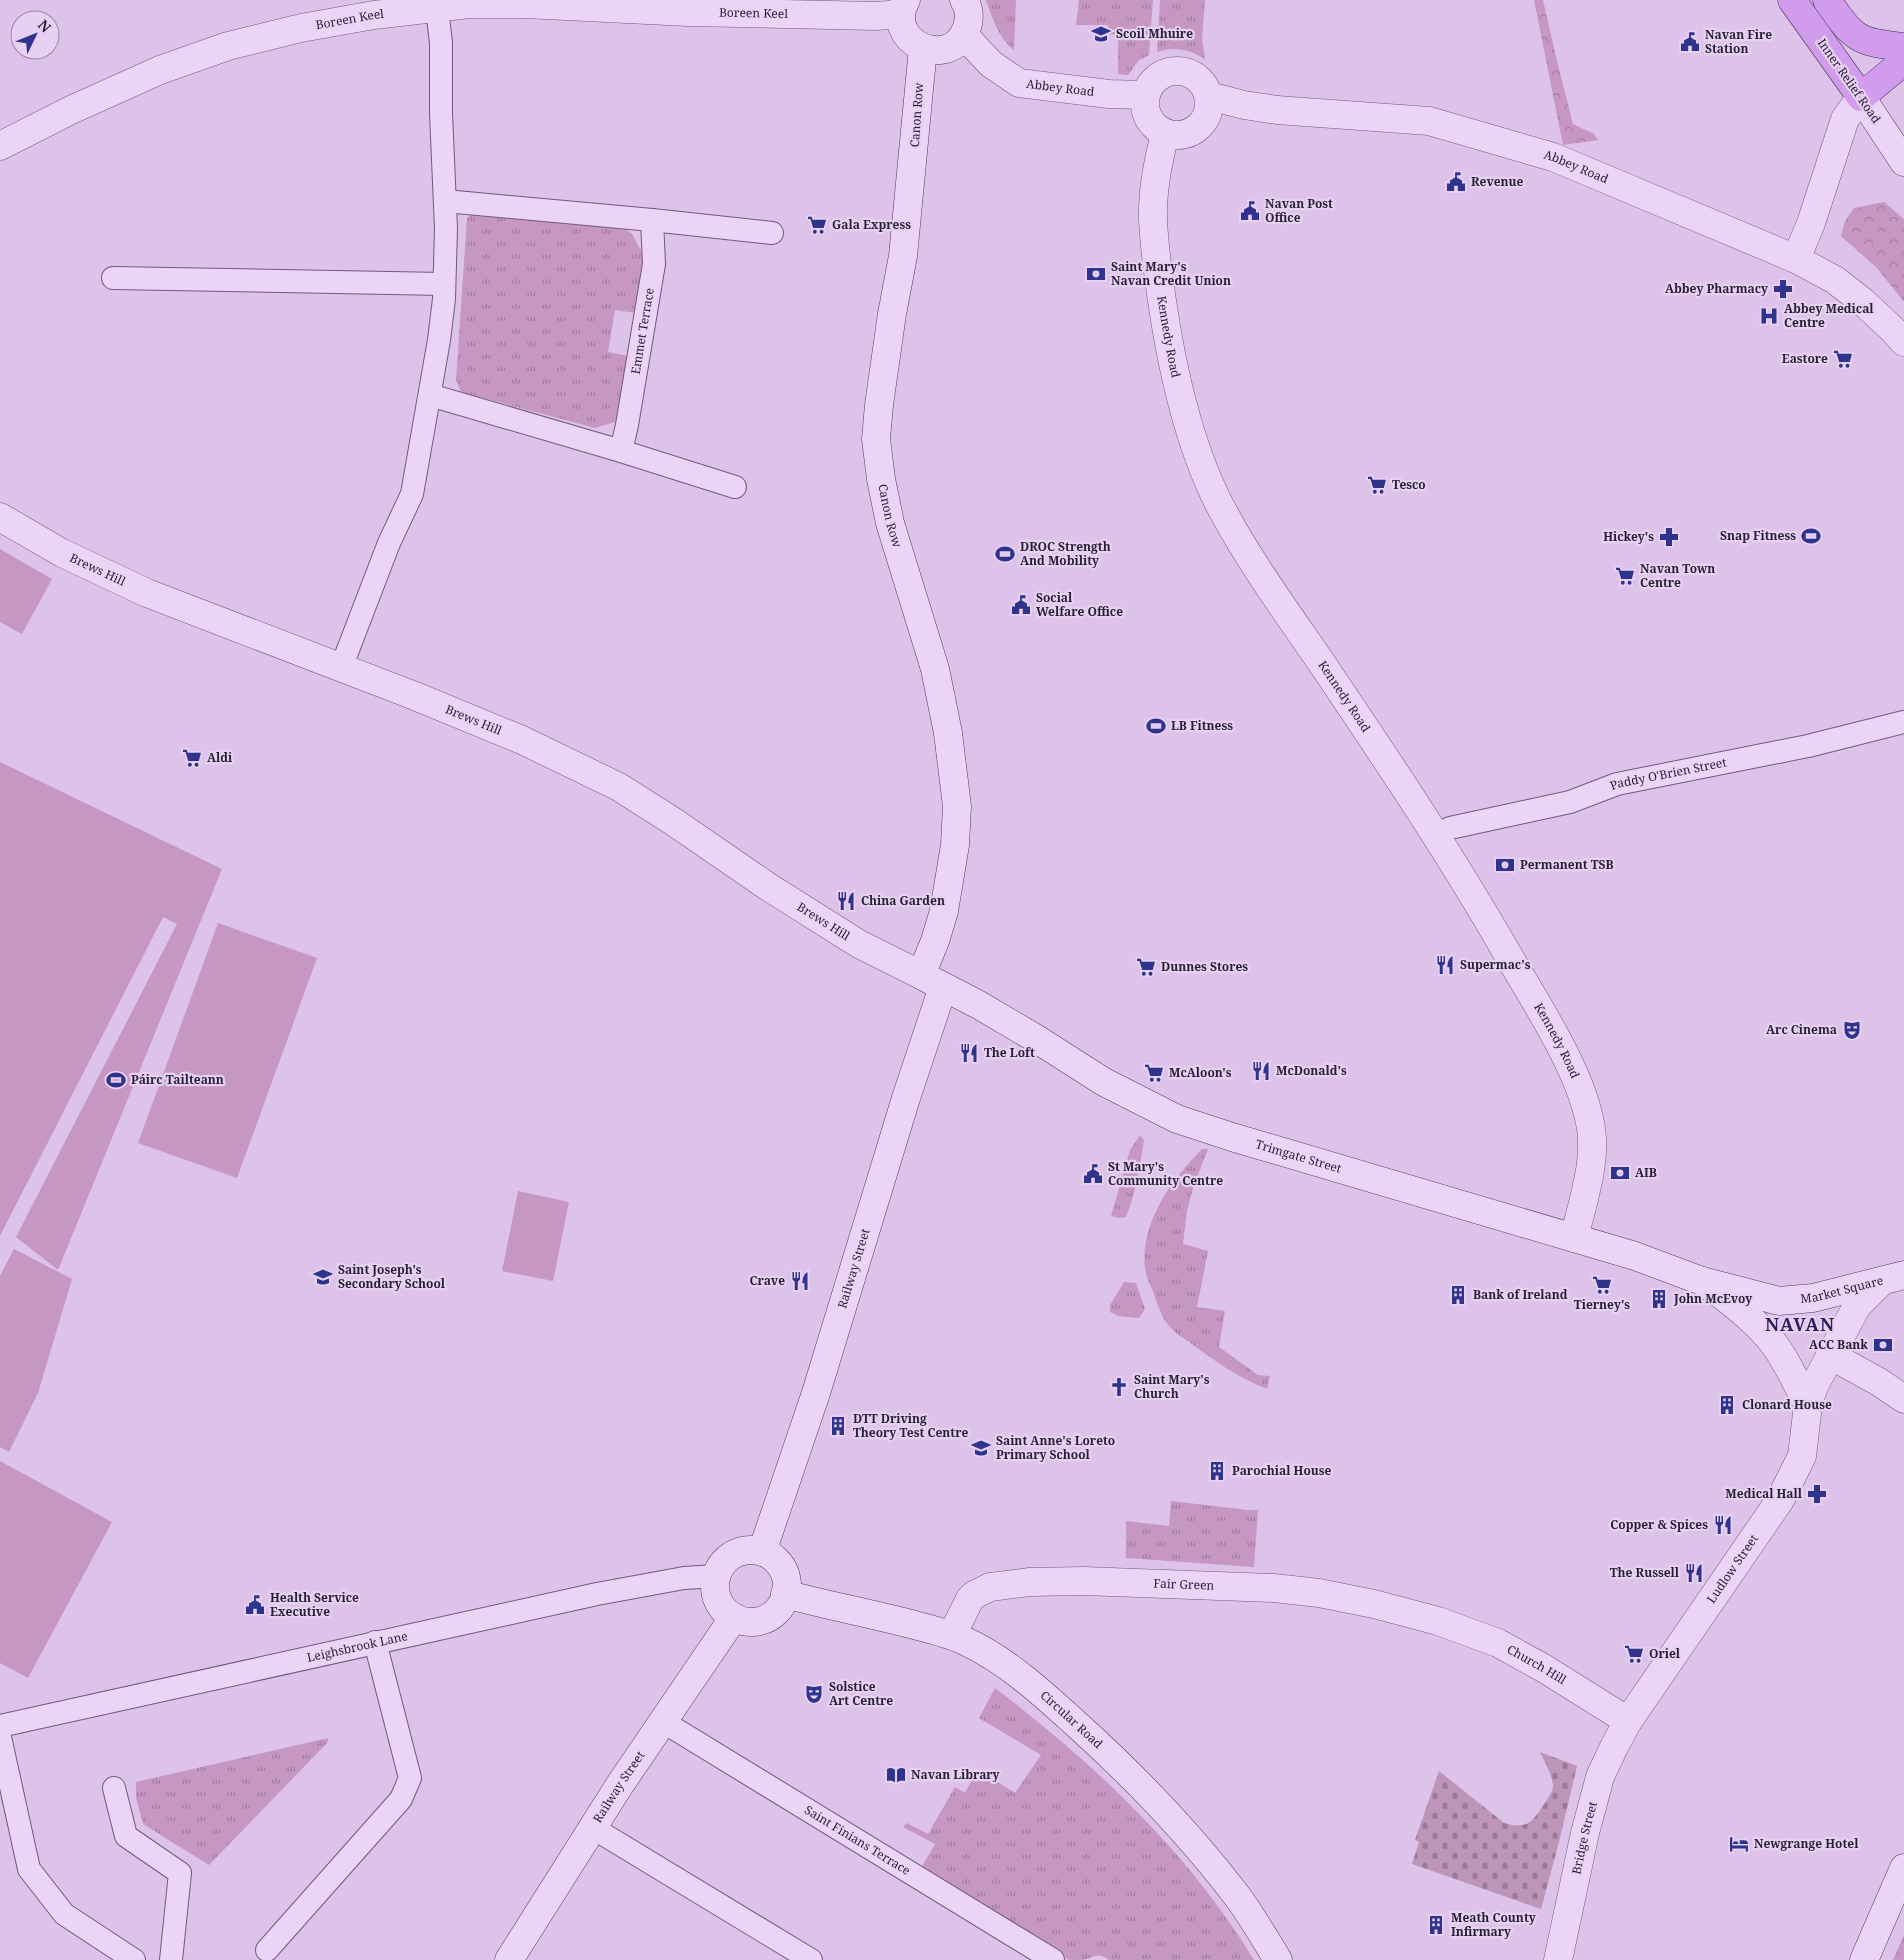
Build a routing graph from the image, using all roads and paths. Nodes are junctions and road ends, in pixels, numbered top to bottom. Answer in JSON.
{"nodes":[{"id":1,"x":964,"y":0,"type":"edge"},
{"id":2,"x":1792,"y":0,"type":"edge"},
{"id":3,"x":1827,"y":0,"type":"edge"},
{"id":4,"x":437,"y":4,"type":"edge"},
{"id":5,"x":618,"y":4,"type":"edge"},
{"id":6,"x":904,"y":7,"type":"edge"},
{"id":7,"x":964,"y":35,"type":"junction"},
{"id":8,"x":1904,"y":47,"type":"edge"},
{"id":9,"x":923,"y":48,"type":"junction"},
{"id":10,"x":1904,"y":61,"type":"edge"},
{"id":11,"x":1145,"y":95,"type":"junction"},
{"id":12,"x":1209,"y":96,"type":"junction"},
{"id":13,"x":1860,"y":97,"type":"junction"},
{"id":14,"x":1165,"y":134,"type":"junction"},
{"id":15,"x":0,"y":146,"type":"edge"},
{"id":16,"x":1904,"y":162,"type":"edge"},
{"id":17,"x":445,"y":201,"type":"junction"},
{"id":18,"x":652,"y":220,"type":"junction"},
{"id":19,"x":772,"y":233,"type":"dead end"},
{"id":20,"x":1796,"y":259,"type":"junction"},
{"id":21,"x":113,"y":278,"type":"dead end"},
{"id":22,"x":444,"y":284,"type":"junction"},
{"id":23,"x":1904,"y":342,"type":"edge"},
{"id":24,"x":430,"y":395,"type":"junction"},
{"id":25,"x":621,"y":451,"type":"junction"},
{"id":26,"x":735,"y":486,"type":"dead end"},
{"id":27,"x":0,"y":517,"type":"edge"},
{"id":28,"x":341,"y":668,"type":"junction"},
{"id":29,"x":1904,"y":722,"type":"edge"},
{"id":30,"x":1436,"y":835,"type":"junction"},
{"id":31,"x":932,"y":981,"type":"junction"},
{"id":32,"x":1574,"y":1238,"type":"junction"},
{"id":33,"x":1893,"y":1278,"type":"edge"},
{"id":34,"x":1702,"y":1281,"type":"junction"},
{"id":35,"x":1830,"y":1355,"type":"junction"},
{"id":36,"x":1904,"y":1400,"type":"edge"},
{"id":37,"x":1808,"y":1405,"type":"junction"},
{"id":38,"x":762,"y":1552,"type":"junction"},
{"id":39,"x":716,"y":1576,"type":"junction"},
{"id":40,"x":785,"y":1594,"type":"junction"},
{"id":41,"x":734,"y":1618,"type":"junction"},
{"id":42,"x":1438,"y":1621,"type":"joint"},
{"id":43,"x":952,"y":1635,"type":"junction"},
{"id":44,"x":375,"y":1642,"type":"junction"},
{"id":45,"x":662,"y":1721,"type":"junction"},
{"id":46,"x":1628,"y":1721,"type":"junction"},
{"id":47,"x":0,"y":1726,"type":"edge"},
{"id":48,"x":0,"y":1737,"type":"edge"},
{"id":49,"x":114,"y":1788,"type":"dead end"},
{"id":50,"x":593,"y":1828,"type":"junction"},
{"id":51,"x":1904,"y":1868,"type":"edge"},
{"id":52,"x":266,"y":1950,"type":"dead end"},
{"id":53,"x":134,"y":1960,"type":"edge"},
{"id":54,"x":171,"y":1960,"type":"edge"},
{"id":55,"x":509,"y":1960,"type":"edge"},
{"id":56,"x":811,"y":1960,"type":"edge"},
{"id":57,"x":1054,"y":1960,"type":"edge"},
{"id":58,"x":1278,"y":1960,"type":"edge"},
{"id":59,"x":1558,"y":1960,"type":"edge"},
{"id":60,"x":1864,"y":1960,"type":"edge"}],
"edges":[{"from":1,"to":7,"type":"street"},
{"from":2,"to":13,"type":"main road","name":"Inner Relief Road"},
{"from":3,"to":8,"type":"main road"},
{"from":4,"to":5,"type":"street","name":"Boreen Keel"},
{"from":4,"to":15,"type":"street","name":"Boreen Keel"},
{"from":4,"to":17,"type":"street"},
{"from":5,"to":6,"type":"street","name":"Boreen Keel"},
{"from":6,"to":9,"type":"street"},
{"from":7,"to":9,"type":"street"},
{"from":7,"to":11,"type":"street","name":"Abbey Road"},
{"from":9,"to":31,"type":"street","name":"Canon Row"},
{"from":10,"to":13,"type":"main road"},
{"from":11,"to":12,"type":"street"},
{"from":11,"to":14,"type":"street"},
{"from":12,"to":14,"type":"street"},
{"from":12,"to":20,"type":"street","name":"Abbey Road"},
{"from":13,"to":16,"type":"street","name":"Inner Relief Road"},
{"from":13,"to":20,"type":"street"},
{"from":14,"to":30,"type":"street","name":"Kennedy Road"},
{"from":17,"to":18,"type":"street"},
{"from":17,"to":22,"type":"street"},
{"from":18,"to":19,"type":"street"},
{"from":18,"to":25,"type":"street","name":"Emmet Terrace"},
{"from":20,"to":23,"type":"street","name":"Abbey Road"},
{"from":21,"to":22,"type":"street"},
{"from":22,"to":24,"type":"street"},
{"from":24,"to":25,"type":"street"},
{"from":24,"to":28,"type":"street"},
{"from":25,"to":26,"type":"street"},
{"from":27,"to":28,"type":"street","name":"Brews Hill"},
{"from":28,"to":31,"type":"street","name":"Brews Hill"},
{"from":29,"to":30,"type":"street","name":"Paddy O'Brien Street"},
{"from":30,"to":32,"type":"street","name":"Kennedy Road"},
{"from":31,"to":32,"type":"street","name":"Trimgate Street"},
{"from":31,"to":38,"type":"street","name":"Railway Street"},
{"from":32,"to":34,"type":"street","name":"Trimgate Street"},
{"from":33,"to":34,"type":"street","name":"Market Square"},
{"from":33,"to":35,"type":"street","name":"Market Square"},
{"from":34,"to":37,"type":"street"},
{"from":35,"to":36,"type":"street"},
{"from":35,"to":37,"type":"street","name":"Market Square"},
{"from":37,"to":46,"type":"street","name":"Ludlow Street"},
{"from":38,"to":39,"type":"street"},
{"from":38,"to":40,"type":"street"},
{"from":39,"to":41,"type":"street"},
{"from":39,"to":44,"type":"street","name":"Leighsbrook Lane"},
{"from":40,"to":41,"type":"street"},
{"from":40,"to":43,"type":"street","name":"Circular Road"},
{"from":41,"to":45,"type":"street","name":"Railway Street"},
{"from":42,"to":43,"type":"street","name":"Fair Green"},
{"from":42,"to":46,"type":"street","name":"Church Hill"},
{"from":43,"to":58,"type":"street","name":"Circular Road"},
{"from":44,"to":47,"type":"street","name":"Leighsbrook Lane"},
{"from":44,"to":52,"type":"street"},
{"from":45,"to":50,"type":"street","name":"Railway Street"},
{"from":45,"to":57,"type":"street","name":"Saint Finians Terrace"},
{"from":46,"to":59,"type":"street","name":"Bridge Street"},
{"from":48,"to":53,"type":"street"},
{"from":49,"to":54,"type":"street"},
{"from":50,"to":55,"type":"street","name":"Railway Street"},
{"from":50,"to":56,"type":"street"},
{"from":51,"to":60,"type":"street"}]}
